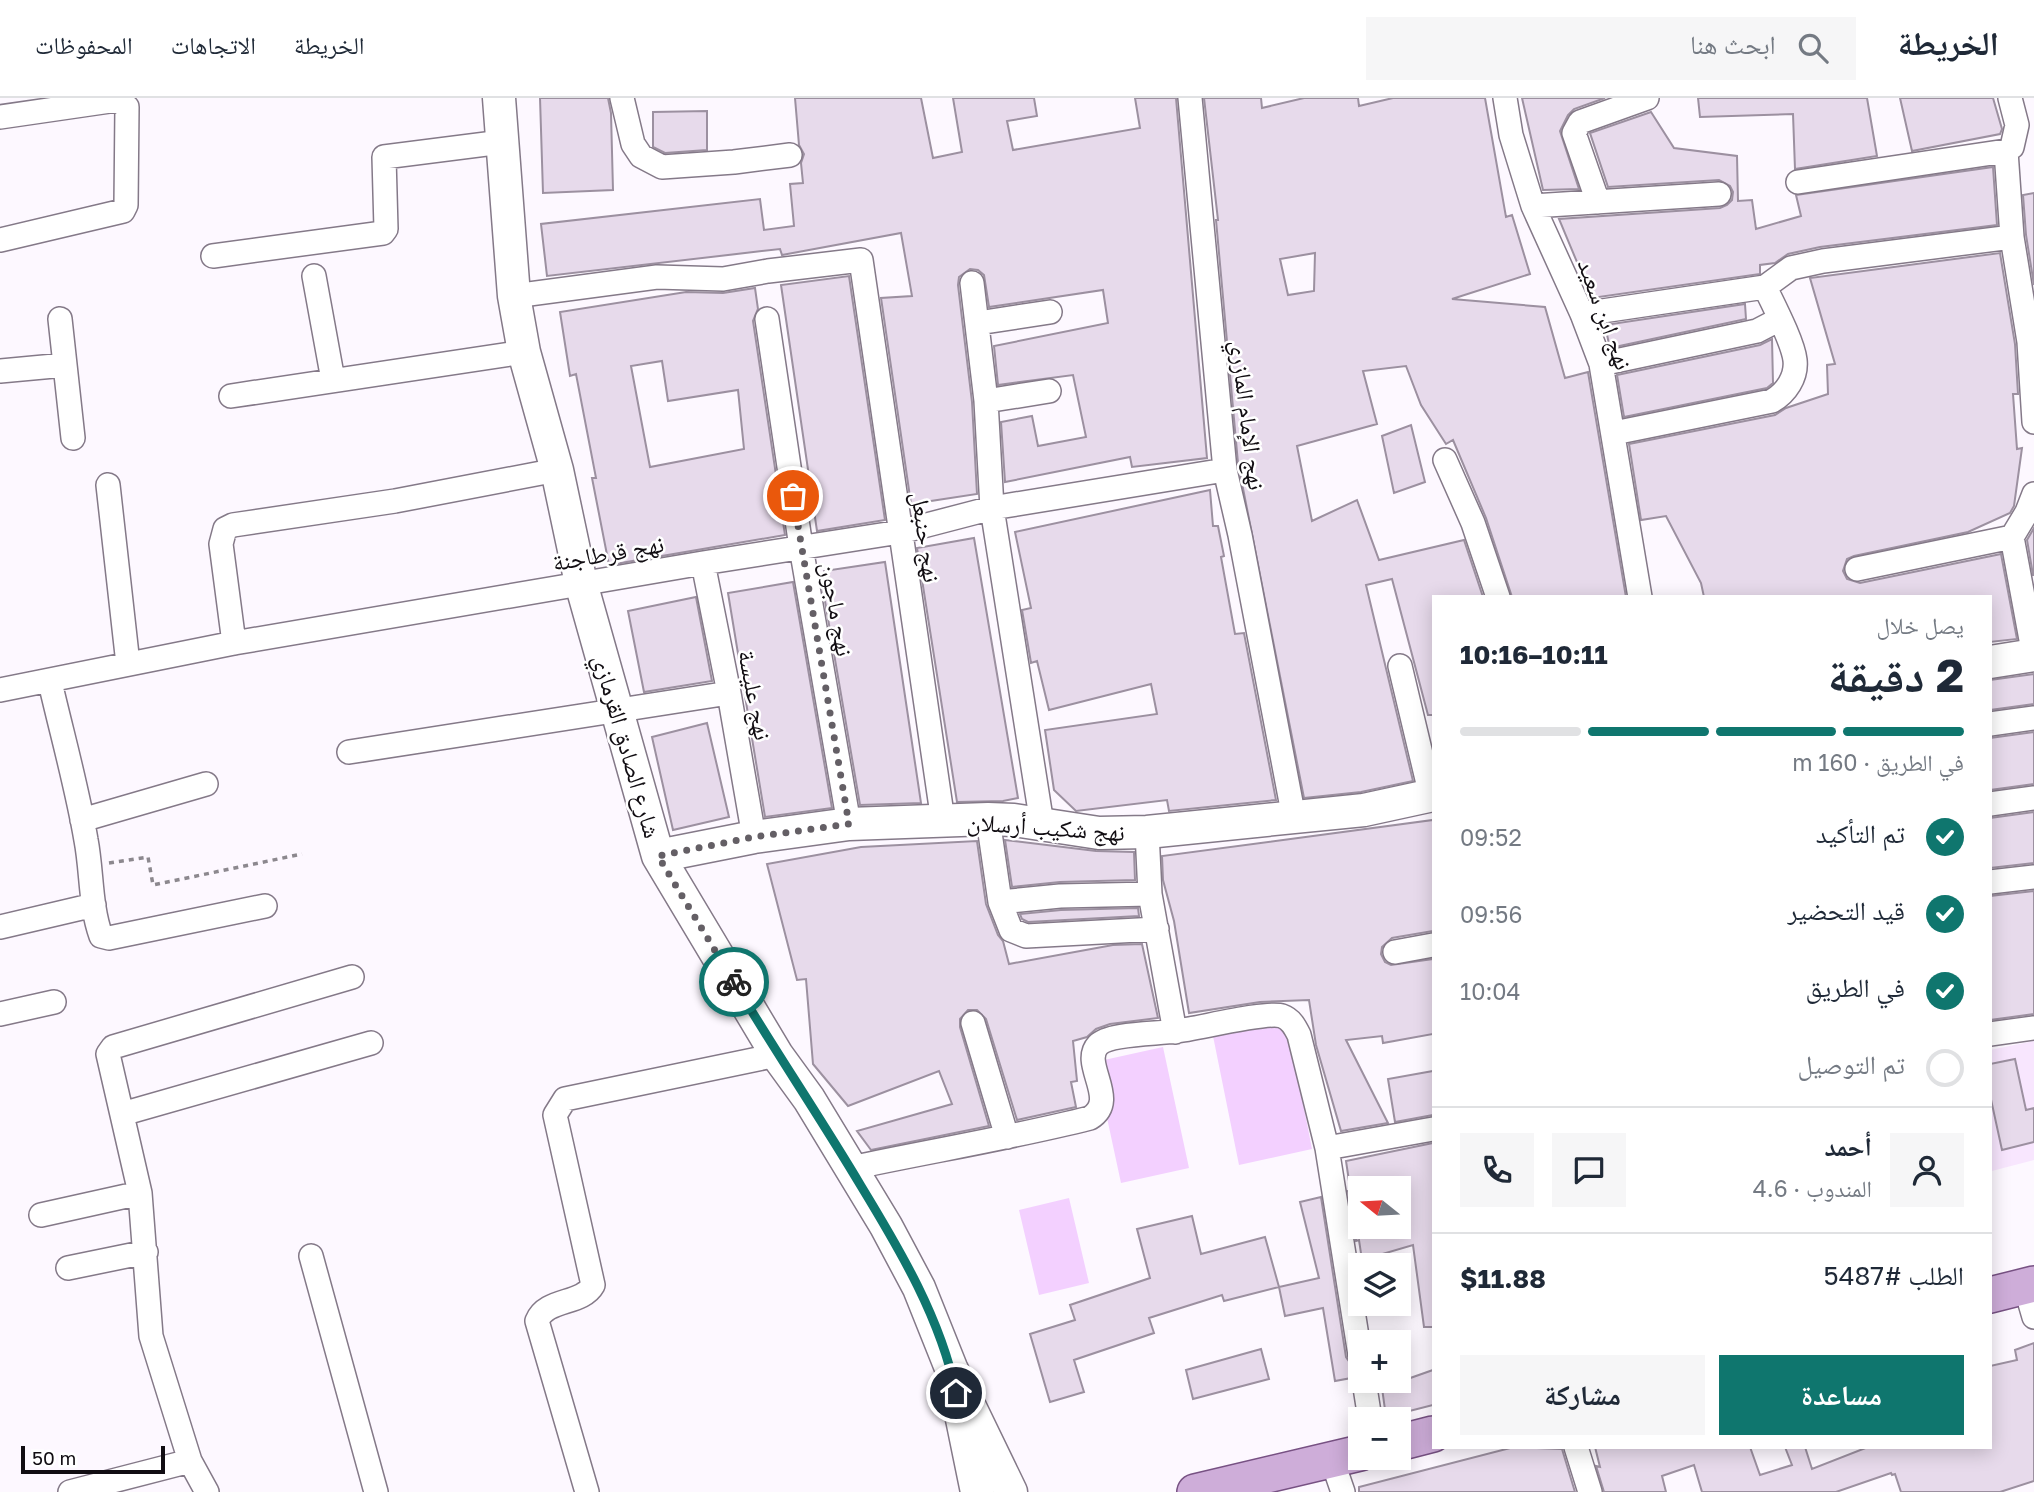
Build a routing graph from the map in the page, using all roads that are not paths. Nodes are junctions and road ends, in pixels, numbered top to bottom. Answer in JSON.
{"nodes":[{"id":1,"x":499,"y":98,"type":"edge"},
{"id":2,"x":622,"y":98,"type":"edge"},
{"id":3,"x":1190,"y":98,"type":"edge"},
{"id":4,"x":1505,"y":98,"type":"edge"},
{"id":5,"x":1647,"y":98,"type":"edge"},
{"id":6,"x":2010,"y":98,"type":"edge"},
{"id":7,"x":0,"y":117,"type":"edge"},
{"id":8,"x":502,"y":142,"type":"junction"},
{"id":9,"x":2006,"y":151,"type":"junction"},
{"id":10,"x":790,"y":155,"type":"dead end"},
{"id":11,"x":1798,"y":182,"type":"dead end"},
{"id":12,"x":1719,"y":194,"type":"dead end"},
{"id":13,"x":1598,"y":202,"type":"junction"},
{"id":14,"x":1533,"y":206,"type":"junction"},
{"id":15,"x":2012,"y":237,"type":"junction"},
{"id":16,"x":0,"y":240,"type":"edge"},
{"id":17,"x":213,"y":256,"type":"dead end"},
{"id":18,"x":314,"y":276,"type":"dead end"},
{"id":19,"x":972,"y":283,"type":"dead end"},
{"id":20,"x":1765,"y":287,"type":"junction"},
{"id":21,"x":514,"y":296,"type":"junction"},
{"id":22,"x":1051,"y":312,"type":"dead end"},
{"id":23,"x":1582,"y":314,"type":"junction"},
{"id":24,"x":60,"y":319,"type":"dead end"},
{"id":25,"x":768,"y":319,"type":"dead end"},
{"id":26,"x":1780,"y":319,"type":"junction"},
{"id":27,"x":978,"y":323,"type":"junction"},
{"id":28,"x":524,"y":352,"type":"junction"},
{"id":29,"x":1601,"y":364,"type":"junction"},
{"id":30,"x":65,"y":365,"type":"junction"},
{"id":31,"x":0,"y":371,"type":"edge"},
{"id":32,"x":333,"y":380,"type":"junction"},
{"id":33,"x":1049,"y":391,"type":"dead end"},
{"id":34,"x":231,"y":396,"type":"dead end"},
{"id":35,"x":986,"y":401,"type":"junction"},
{"id":36,"x":2034,"y":422,"type":"edge"},
{"id":37,"x":1614,"y":433,"type":"junction"},
{"id":38,"x":73,"y":438,"type":"dead end"},
{"id":39,"x":1445,"y":460,"type":"dead end"},
{"id":40,"x":558,"y":470,"type":"junction"},
{"id":41,"x":1225,"y":470,"type":"junction"},
{"id":42,"x":108,"y":485,"type":"dead end"},
{"id":43,"x":2034,"y":494,"type":"edge"},
{"id":44,"x":992,"y":508,"type":"junction"},
{"id":45,"x":900,"y":532,"type":"junction"},
{"id":46,"x":2012,"y":537,"type":"junction"},
{"id":47,"x":801,"y":547,"type":"junction"},
{"id":48,"x":703,"y":563,"type":"junction"},
{"id":49,"x":1857,"y":569,"type":"dead end"},
{"id":50,"x":581,"y":583,"type":"junction"},
{"id":51,"x":1497,"y":595,"type":"edge"},
{"id":52,"x":1640,"y":595,"type":"edge"},
{"id":53,"x":234,"y":643,"type":"junction"},
{"id":54,"x":2034,"y":656,"type":"edge"},
{"id":55,"x":1992,"y":662,"type":"edge"},
{"id":56,"x":128,"y":664,"type":"junction"},
{"id":57,"x":1401,"y":666,"type":"dead end"},
{"id":58,"x":50,"y":682,"type":"junction"},
{"id":59,"x":0,"y":690,"type":"edge"},
{"id":60,"x":729,"y":693,"type":"junction"},
{"id":61,"x":619,"y":710,"type":"junction"},
{"id":62,"x":2034,"y":718,"type":"edge"},
{"id":63,"x":1992,"y":724,"type":"edge"},
{"id":64,"x":349,"y":752,"type":"dead end"},
{"id":65,"x":206,"y":784,"type":"dead end"},
{"id":66,"x":1432,"y":796,"type":"edge"},
{"id":67,"x":2034,"y":798,"type":"edge"},
{"id":68,"x":1992,"y":804,"type":"edge"},
{"id":69,"x":1294,"y":818,"type":"junction"},
{"id":70,"x":988,"y":819,"type":"junction"},
{"id":71,"x":82,"y":820,"type":"junction"},
{"id":72,"x":943,"y":821,"type":"junction"},
{"id":73,"x":849,"y":824,"type":"junction"},
{"id":74,"x":1042,"y":824,"type":"junction"},
{"id":75,"x":1147,"y":832,"type":"junction"},
{"id":76,"x":754,"y":837,"type":"junction"},
{"id":77,"x":658,"y":856,"type":"junction"},
{"id":78,"x":2034,"y":877,"type":"edge"},
{"id":79,"x":1992,"y":882,"type":"edge"},
{"id":80,"x":1150,"y":894,"type":"junction"},
{"id":81,"x":1000,"y":902,"type":"junction"},
{"id":82,"x":94,"y":905,"type":"junction"},
{"id":83,"x":265,"y":906,"type":"dead end"},
{"id":84,"x":0,"y":927,"type":"edge"},
{"id":85,"x":1157,"y":929,"type":"junction"},
{"id":86,"x":1432,"y":945,"type":"edge"},
{"id":87,"x":1395,"y":952,"type":"dead end"},
{"id":88,"x":352,"y":977,"type":"dead end"},
{"id":89,"x":54,"y":1002,"type":"dead end"},
{"id":90,"x":0,"y":1014,"type":"edge"},
{"id":91,"x":973,"y":1023,"type":"dead end"},
{"id":92,"x":2034,"y":1028,"type":"edge"},
{"id":93,"x":1175,"y":1032,"type":"junction"},
{"id":94,"x":1992,"y":1034,"type":"edge"},
{"id":95,"x":371,"y":1043,"type":"dead end"},
{"id":96,"x":777,"y":1055,"type":"junction"},
{"id":97,"x":122,"y":1114,"type":"junction"},
{"id":98,"x":1432,"y":1129,"type":"edge"},
{"id":99,"x":1007,"y":1137,"type":"junction"},
{"id":100,"x":1326,"y":1148,"type":"junction"},
{"id":101,"x":851,"y":1168,"type":"junction"},
{"id":102,"x":140,"y":1193,"type":"junction"},
{"id":103,"x":41,"y":1215,"type":"dead end"},
{"id":104,"x":146,"y":1252,"type":"junction"},
{"id":105,"x":311,"y":1256,"type":"dead end"},
{"id":106,"x":68,"y":1268,"type":"dead end"},
{"id":107,"x":1992,"y":1295,"type":"edge"},
{"id":108,"x":2031,"y":1296,"type":"edge"},
{"id":109,"x":1356,"y":1330,"type":"edge"},
{"id":110,"x":951,"y":1368,"type":"junction"},
{"id":111,"x":1432,"y":1434,"type":"edge"},
{"id":112,"x":1411,"y":1440,"type":"edge"},
{"id":113,"x":1577,"y":1449,"type":"edge"},
{"id":114,"x":1346,"y":1456,"type":"edge"},
{"id":115,"x":190,"y":1461,"type":"junction"},
{"id":116,"x":1257,"y":1485,"type":"edge"},
{"id":117,"x":70,"y":1492,"type":"edge"},
{"id":118,"x":206,"y":1492,"type":"edge"},
{"id":119,"x":376,"y":1492,"type":"edge"},
{"id":120,"x":587,"y":1492,"type":"edge"},
{"id":121,"x":977,"y":1492,"type":"edge"},
{"id":122,"x":1011,"y":1492,"type":"edge"},
{"id":123,"x":1195,"y":1492,"type":"edge"},
{"id":124,"x":1343,"y":1492,"type":"edge"},
{"id":125,"x":1590,"y":1492,"type":"edge"}],
"edges":[{"from":1,"to":8,"type":"main road","name":"شارع الصادق القرمازي"},
{"from":2,"to":10,"type":"street"},
{"from":3,"to":41,"type":"street","name":"نهج الإمام المازري"},
{"from":4,"to":14,"type":"street","name":"نهج ابن سعيد"},
{"from":5,"to":13,"type":"street"},
{"from":6,"to":9,"type":"street"},
{"from":7,"to":16,"type":"street"},
{"from":8,"to":17,"type":"street"},
{"from":8,"to":21,"type":"main road","name":"شارع الصادق القرمازي"},
{"from":9,"to":11,"type":"street"},
{"from":9,"to":15,"type":"street"},
{"from":12,"to":13,"type":"street"},
{"from":13,"to":14,"type":"street"},
{"from":14,"to":23,"type":"street","name":"نهج ابن سعيد"},
{"from":15,"to":20,"type":"street"},
{"from":15,"to":36,"type":"street"},
{"from":18,"to":32,"type":"street"},
{"from":19,"to":27,"type":"street"},
{"from":20,"to":23,"type":"street"},
{"from":20,"to":26,"type":"street"},
{"from":21,"to":28,"type":"main road","name":"شارع الصادق القرمازي"},
{"from":21,"to":45,"type":"street","name":"نهج حنبعل"},
{"from":22,"to":27,"type":"street"},
{"from":23,"to":29,"type":"street","name":"نهج ابن سعيد"},
{"from":24,"to":30,"type":"street"},
{"from":25,"to":47,"type":"street","name":"نهج ماجون"},
{"from":26,"to":29,"type":"street"},
{"from":26,"to":37,"type":"street"},
{"from":27,"to":35,"type":"street"},
{"from":28,"to":32,"type":"street"},
{"from":28,"to":40,"type":"main road","name":"شارع الصادق القرمازي"},
{"from":29,"to":37,"type":"street","name":"نهج ابن سعيد"},
{"from":30,"to":31,"type":"street"},
{"from":30,"to":38,"type":"street"},
{"from":32,"to":34,"type":"street"},
{"from":33,"to":35,"type":"street"},
{"from":35,"to":44,"type":"street"},
{"from":37,"to":52,"type":"street","name":"نهج ابن سعيد"},
{"from":39,"to":51,"type":"street"},
{"from":40,"to":50,"type":"main road","name":"شارع الصادق القرمازي"},
{"from":40,"to":53,"type":"street"},
{"from":41,"to":44,"type":"street","name":"نهج قرطاجنة"},
{"from":41,"to":69,"type":"street","name":"نهج الإمام المازري"},
{"from":42,"to":56,"type":"street"},
{"from":43,"to":46,"type":"street"},
{"from":44,"to":45,"type":"street","name":"نهج قرطاجنة"},
{"from":44,"to":74,"type":"street"},
{"from":45,"to":47,"type":"street","name":"نهج قرطاجنة"},
{"from":45,"to":72,"type":"street","name":"نهج حنبعل"},
{"from":46,"to":49,"type":"street"},
{"from":46,"to":54,"type":"street"},
{"from":47,"to":48,"type":"street","name":"نهج قرطاجنة"},
{"from":47,"to":73,"type":"street","name":"نهج ماجون"},
{"from":48,"to":50,"type":"street","name":"نهج قرطاجنة"},
{"from":48,"to":60,"type":"street","name":"نهج عليسة"},
{"from":50,"to":53,"type":"street","name":"نهج قرطاجنة"},
{"from":50,"to":61,"type":"main road","name":"شارع الصادق القرمازي"},
{"from":53,"to":56,"type":"street","name":"نهج قرطاجنة"},
{"from":54,"to":55,"type":"main road"},
{"from":56,"to":58,"type":"street","name":"نهج قرطاجنة"},
{"from":57,"to":66,"type":"street"},
{"from":58,"to":59,"type":"street","name":"نهج قرطاجنة"},
{"from":58,"to":71,"type":"street"},
{"from":60,"to":61,"type":"street"},
{"from":60,"to":76,"type":"street","name":"نهج عليسة"},
{"from":61,"to":64,"type":"street"},
{"from":61,"to":77,"type":"main road","name":"شارع الصادق القرمازي"},
{"from":62,"to":63,"type":"street"},
{"from":65,"to":71,"type":"street"},
{"from":66,"to":69,"type":"main road","name":"نهج شكيب أرسلان"},
{"from":67,"to":68,"type":"street"},
{"from":69,"to":75,"type":"main road","name":"نهج شكيب أرسلان"},
{"from":70,"to":72,"type":"main road","name":"نهج شكيب أرسلان"},
{"from":70,"to":74,"type":"main road","name":"نهج شكيب أرسلان"},
{"from":70,"to":81,"type":"street"},
{"from":71,"to":82,"type":"street"},
{"from":72,"to":73,"type":"main road","name":"نهج شكيب أرسلان"},
{"from":73,"to":76,"type":"main road","name":"نهج شكيب أرسلان"},
{"from":74,"to":75,"type":"main road","name":"نهج شكيب أرسلان"},
{"from":75,"to":80,"type":"street"},
{"from":76,"to":77,"type":"main road","name":"نهج شكيب أرسلان"},
{"from":77,"to":96,"type":"main road","name":"شارع الصادق القرمازي"},
{"from":78,"to":79,"type":"street"},
{"from":80,"to":81,"type":"street"},
{"from":80,"to":85,"type":"street"},
{"from":81,"to":85,"type":"street"},
{"from":82,"to":83,"type":"street"},
{"from":82,"to":84,"type":"street"},
{"from":85,"to":93,"type":"street"},
{"from":86,"to":87,"type":"street"},
{"from":88,"to":97,"type":"street"},
{"from":89,"to":90,"type":"street"},
{"from":91,"to":99,"type":"street"},
{"from":92,"to":94,"type":"street"},
{"from":93,"to":99,"type":"street"},
{"from":93,"to":100,"type":"street"},
{"from":95,"to":97,"type":"street"},
{"from":96,"to":101,"type":"main road","name":"شارع الصادق القرمازي"},
{"from":96,"to":120,"type":"street"},
{"from":97,"to":102,"type":"street"},
{"from":98,"to":100,"type":"street"},
{"from":99,"to":101,"type":"street"},
{"from":100,"to":109,"type":"street"},
{"from":101,"to":110,"type":"main road","name":"شارع الصادق القرمازي"},
{"from":102,"to":103,"type":"street"},
{"from":102,"to":104,"type":"street"},
{"from":104,"to":106,"type":"street"},
{"from":104,"to":115,"type":"street"},
{"from":105,"to":119,"type":"street"},
{"from":107,"to":108,"type":"main road"},
{"from":110,"to":121,"type":"main road","name":"شارع الصادق القرمازي"},
{"from":110,"to":122,"type":"main road","name":"شارع الصادق القرمازي"},
{"from":111,"to":112,"type":"main road"},
{"from":113,"to":125,"type":"street"},
{"from":114,"to":116,"type":"main road"},
{"from":114,"to":124,"type":"street"},
{"from":115,"to":117,"type":"street"},
{"from":115,"to":118,"type":"street"},
{"from":116,"to":123,"type":"main road"}]}
